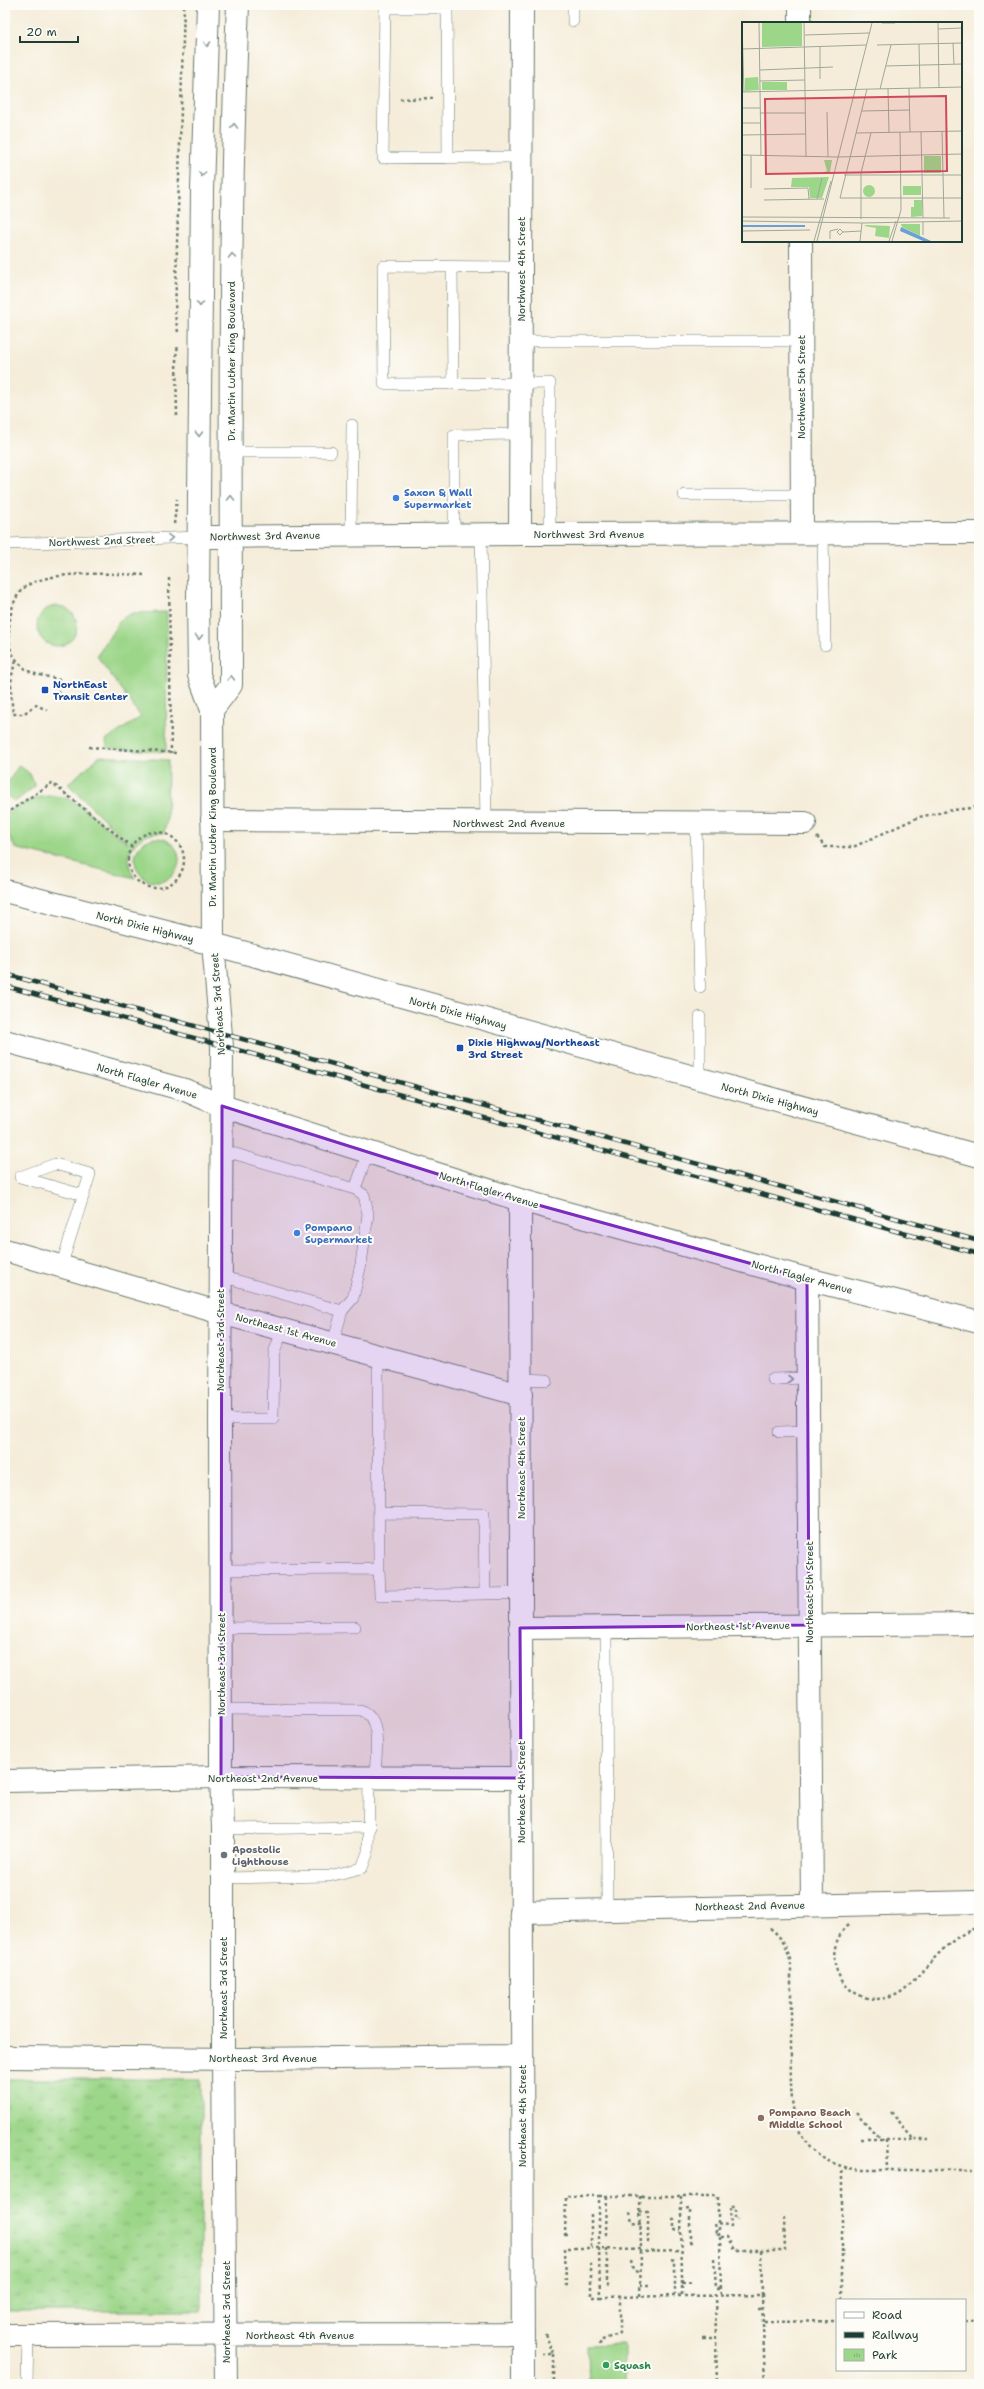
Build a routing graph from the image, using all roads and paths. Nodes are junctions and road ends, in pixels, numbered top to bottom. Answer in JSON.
{"nodes":[{"id":1,"x":184,"y":5,"type":"edge"},
{"id":2,"x":208,"y":5,"type":"edge"},
{"id":3,"x":238,"y":5,"type":"edge"},
{"id":4,"x":522,"y":5,"type":"edge"},
{"id":5,"x":573,"y":5,"type":"edge"},
{"id":6,"x":800,"y":5,"type":"edge"},
{"id":7,"x":385,"y":6,"type":"edge"},
{"id":8,"x":573,"y":20,"type":"dead end"},
{"id":9,"x":800,"y":22,"type":"edge"},
{"id":10,"x":434,"y":98,"type":"dead end"},
{"id":11,"x":400,"y":99,"type":"dead end"},
{"id":12,"x":521,"y":157,"type":"junction"},
{"id":13,"x":448,"y":158,"type":"junction"},
{"id":14,"x":801,"y":242,"type":"edge"},
{"id":15,"x":452,"y":267,"type":"junction"},
{"id":16,"x":521,"y":267,"type":"junction"},
{"id":17,"x":801,"y":340,"type":"junction"},
{"id":18,"x":521,"y":341,"type":"junction"},
{"id":19,"x":230,"y":355,"type":"junction"},
{"id":20,"x":199,"y":356,"type":"junction"},
{"id":21,"x":453,"y":383,"type":"junction"},
{"id":22,"x":521,"y":383,"type":"junction"},
{"id":23,"x":177,"y":419,"type":"dead end"},
{"id":24,"x":352,"y":425,"type":"dead end"},
{"id":25,"x":520,"y":434,"type":"junction"},
{"id":26,"x":230,"y":452,"type":"junction"},
{"id":27,"x":331,"y":452,"type":"dead end"},
{"id":28,"x":177,"y":495,"type":"dead end"},
{"id":29,"x":802,"y":495,"type":"junction"},
{"id":30,"x":684,"y":496,"type":"dead end"},
{"id":31,"x":802,"y":533,"type":"junction"},
{"id":32,"x":823,"y":533,"type":"junction"},
{"id":33,"x":979,"y":533,"type":"edge"},
{"id":34,"x":454,"y":534,"type":"junction"},
{"id":35,"x":481,"y":534,"type":"junction"},
{"id":36,"x":520,"y":534,"type":"junction"},
{"id":37,"x":550,"y":534,"type":"junction"},
{"id":38,"x":351,"y":535,"type":"junction"},
{"id":39,"x":231,"y":536,"type":"junction"},
{"id":40,"x":199,"y":537,"type":"junction"},
{"id":41,"x":174,"y":538,"type":"junction"},
{"id":42,"x":5,"y":544,"type":"edge"},
{"id":43,"x":146,"y":575,"type":"dead end"},
{"id":44,"x":169,"y":578,"type":"dead end"},
{"id":45,"x":825,"y":645,"type":"dead end"},
{"id":46,"x":16,"y":660,"type":"junction"},
{"id":47,"x":58,"y":699,"type":"dead end"},
{"id":48,"x":47,"y":710,"type":"dead end"},
{"id":49,"x":212,"y":710,"type":"junction"},
{"id":50,"x":88,"y":747,"type":"dead end"},
{"id":51,"x":171,"y":753,"type":"junction"},
{"id":52,"x":177,"y":753,"type":"dead end"},
{"id":53,"x":979,"y":807,"type":"edge"},
{"id":54,"x":5,"y":814,"type":"edge"},
{"id":55,"x":212,"y":820,"type":"junction"},
{"id":56,"x":486,"y":823,"type":"junction"},
{"id":57,"x":696,"y":823,"type":"junction"},
{"id":58,"x":805,"y":823,"type":"joint"},
{"id":59,"x":132,"y":847,"type":"junction"},
{"id":60,"x":5,"y":890,"type":"edge"},
{"id":61,"x":213,"y":944,"type":"junction"},
{"id":62,"x":700,"y":987,"type":"dead end"},
{"id":63,"x":700,"y":1017,"type":"dead end"},
{"id":64,"x":5,"y":1041,"type":"edge"},
{"id":65,"x":700,"y":1080,"type":"junction"},
{"id":66,"x":222,"y":1106,"type":"junction"},
{"id":67,"x":222,"y":1150,"type":"junction"},
{"id":68,"x":368,"y":1152,"type":"junction"},
{"id":69,"x":979,"y":1156,"type":"edge"},
{"id":70,"x":355,"y":1189,"type":"junction"},
{"id":71,"x":83,"y":1196,"type":"junction"},
{"id":72,"x":520,"y":1200,"type":"junction"},
{"id":73,"x":5,"y":1250,"type":"edge"},
{"id":74,"x":62,"y":1267,"type":"junction"},
{"id":75,"x":221,"y":1276,"type":"junction"},
{"id":76,"x":807,"y":1278,"type":"junction"},
{"id":77,"x":342,"y":1311,"type":"junction"},
{"id":78,"x":221,"y":1313,"type":"junction"},
{"id":79,"x":979,"y":1322,"type":"edge"},
{"id":80,"x":283,"y":1329,"type":"junction"},
{"id":81,"x":332,"y":1343,"type":"junction"},
{"id":82,"x":382,"y":1356,"type":"junction"},
{"id":83,"x":808,"y":1378,"type":"junction"},
{"id":84,"x":772,"y":1379,"type":"dead end"},
{"id":85,"x":547,"y":1380,"type":"dead end"},
{"id":86,"x":521,"y":1387,"type":"junction"},
{"id":87,"x":220,"y":1419,"type":"junction"},
{"id":88,"x":808,"y":1431,"type":"junction"},
{"id":89,"x":779,"y":1432,"type":"dead end"},
{"id":90,"x":379,"y":1514,"type":"junction"},
{"id":91,"x":379,"y":1569,"type":"junction"},
{"id":92,"x":222,"y":1570,"type":"junction"},
{"id":93,"x":520,"y":1593,"type":"junction"},
{"id":94,"x":485,"y":1594,"type":"junction"},
{"id":95,"x":979,"y":1624,"type":"edge"},
{"id":96,"x":809,"y":1625,"type":"junction"},
{"id":97,"x":355,"y":1627,"type":"dead end"},
{"id":98,"x":606,"y":1627,"type":"junction"},
{"id":99,"x":222,"y":1628,"type":"junction"},
{"id":100,"x":520,"y":1628,"type":"junction"},
{"id":101,"x":221,"y":1709,"type":"junction"},
{"id":102,"x":221,"y":1777,"type":"junction"},
{"id":103,"x":372,"y":1778,"type":"junction"},
{"id":104,"x":521,"y":1778,"type":"junction"},
{"id":105,"x":5,"y":1781,"type":"edge"},
{"id":106,"x":370,"y":1827,"type":"junction"},
{"id":107,"x":224,"y":1829,"type":"junction"},
{"id":108,"x":223,"y":1878,"type":"junction"},
{"id":109,"x":979,"y":1902,"type":"edge"},
{"id":110,"x":812,"y":1905,"type":"junction"},
{"id":111,"x":607,"y":1910,"type":"junction"},
{"id":112,"x":521,"y":1912,"type":"junction"},
{"id":113,"x":851,"y":1922,"type":"dead end"},
{"id":114,"x":764,"y":1924,"type":"dead end"},
{"id":115,"x":979,"y":1927,"type":"edge"},
{"id":116,"x":522,"y":2056,"type":"junction"},
{"id":117,"x":5,"y":2057,"type":"edge"},
{"id":118,"x":223,"y":2058,"type":"junction"},
{"id":119,"x":856,"y":2112,"type":"dead end"},
{"id":120,"x":891,"y":2112,"type":"dead end"},
{"id":121,"x":860,"y":2139,"type":"dead end"},
{"id":122,"x":880,"y":2139,"type":"junction"},
{"id":123,"x":886,"y":2139,"type":"junction"},
{"id":124,"x":914,"y":2139,"type":"junction"},
{"id":125,"x":929,"y":2139,"type":"dead end"},
{"id":126,"x":846,"y":2168,"type":"junction"},
{"id":127,"x":886,"y":2170,"type":"junction"},
{"id":128,"x":979,"y":2170,"type":"edge"},
{"id":129,"x":599,"y":2196,"type":"junction"},
{"id":130,"x":607,"y":2196,"type":"junction"},
{"id":131,"x":640,"y":2196,"type":"junction"},
{"id":132,"x":680,"y":2196,"type":"junction"},
{"id":133,"x":681,"y":2210,"type":"junction"},
{"id":134,"x":630,"y":2212,"type":"dead end"},
{"id":135,"x":640,"y":2212,"type":"junction"},
{"id":136,"x":589,"y":2213,"type":"dead end"},
{"id":137,"x":781,"y":2218,"type":"dead end"},
{"id":138,"x":738,"y":2219,"type":"dead end"},
{"id":139,"x":672,"y":2220,"type":"dead end"},
{"id":140,"x":641,"y":2224,"type":"junction"},
{"id":141,"x":714,"y":2224,"type":"dead end"},
{"id":142,"x":718,"y":2224,"type":"junction"},
{"id":143,"x":681,"y":2230,"type":"junction"},
{"id":144,"x":718,"y":2232,"type":"junction"},
{"id":145,"x":609,"y":2234,"type":"dead end"},
{"id":146,"x":567,"y":2235,"type":"dead end"},
{"id":147,"x":720,"y":2237,"type":"junction"},
{"id":148,"x":650,"y":2242,"type":"dead end"},
{"id":149,"x":692,"y":2242,"type":"dead end"},
{"id":150,"x":591,"y":2248,"type":"junction"},
{"id":151,"x":599,"y":2248,"type":"junction"},
{"id":152,"x":607,"y":2248,"type":"junction"},
{"id":153,"x":641,"y":2250,"type":"junction"},
{"id":154,"x":761,"y":2250,"type":"junction"},
{"id":155,"x":681,"y":2251,"type":"junction"},
{"id":156,"x":714,"y":2259,"type":"dead end"},
{"id":157,"x":672,"y":2260,"type":"dead end"},
{"id":158,"x":631,"y":2261,"type":"dead end"},
{"id":159,"x":589,"y":2264,"type":"dead end"},
{"id":160,"x":640,"y":2272,"type":"junction"},
{"id":161,"x":693,"y":2282,"type":"dead end"},
{"id":162,"x":682,"y":2283,"type":"junction"},
{"id":163,"x":609,"y":2284,"type":"dead end"},
{"id":164,"x":568,"y":2285,"type":"dead end"},
{"id":165,"x":640,"y":2285,"type":"junction"},
{"id":166,"x":651,"y":2285,"type":"dead end"},
{"id":167,"x":720,"y":2288,"type":"junction"},
{"id":168,"x":715,"y":2294,"type":"junction"},
{"id":169,"x":721,"y":2294,"type":"junction"},
{"id":170,"x":675,"y":2295,"type":"junction"},
{"id":171,"x":682,"y":2295,"type":"junction"},
{"id":172,"x":762,"y":2295,"type":"junction"},
{"id":173,"x":620,"y":2296,"type":"junction"},
{"id":174,"x":640,"y":2296,"type":"junction"},
{"id":175,"x":600,"y":2297,"type":"junction"},
{"id":176,"x":842,"y":2299,"type":"edge"},
{"id":177,"x":758,"y":2309,"type":"dead end"},
{"id":178,"x":762,"y":2310,"type":"junction"},
{"id":179,"x":836,"y":2321,"type":"edge"},
{"id":180,"x":966,"y":2321,"type":"edge"},
{"id":181,"x":979,"y":2321,"type":"edge"},
{"id":182,"x":764,"y":2322,"type":"junction"},
{"id":183,"x":523,"y":2334,"type":"junction"},
{"id":184,"x":5,"y":2335,"type":"edge"},
{"id":185,"x":28,"y":2335,"type":"junction"},
{"id":186,"x":226,"y":2336,"type":"junction"},
{"id":187,"x":703,"y":2338,"type":"dead end"},
{"id":188,"x":716,"y":2338,"type":"junction"},
{"id":189,"x":600,"y":2345,"type":"dead end"},
{"id":190,"x":554,"y":2354,"type":"dead end"},
{"id":191,"x":28,"y":2384,"type":"edge"},
{"id":192,"x":226,"y":2384,"type":"edge"},
{"id":193,"x":523,"y":2384,"type":"edge"},
{"id":194,"x":554,"y":2384,"type":"edge"},
{"id":195,"x":717,"y":2384,"type":"edge"},
{"id":196,"x":765,"y":2384,"type":"edge"}],
"edges":[{"from":1,"to":23,"type":"path"},
{"from":2,"to":20,"type":"street","name":"Dr. Martin Luther King Boulevard","one_way":true},
{"from":19,"to":3,"type":"street","name":"Dr. Martin Luther King Boulevard","one_way":true},
{"from":4,"to":12,"type":"street","name":"Northwest 4th Street"},
{"from":5,"to":8,"type":"lane"},
{"from":6,"to":9,"type":"street"},
{"from":7,"to":13,"type":"lane"},
{"from":7,"to":13,"type":"lane"},
{"from":10,"to":11,"type":"path"},
{"from":12,"to":13,"type":"lane"},
{"from":12,"to":16,"type":"street","name":"Northwest 4th Street"},
{"from":14,"to":17,"type":"street","name":"Northwest 5th Street"},
{"from":15,"to":16,"type":"lane"},
{"from":15,"to":21,"type":"lane"},
{"from":15,"to":21,"type":"lane"},
{"from":16,"to":18,"type":"street","name":"Northwest 4th Street"},
{"from":17,"to":18,"type":"lane"},
{"from":17,"to":29,"type":"street","name":"Northwest 5th Street"},
{"from":18,"to":22,"type":"street","name":"Northwest 4th Street"},
{"from":19,"to":20,"type":"street"},
{"from":19,"to":26,"type":"street","name":"Dr. Martin Luther King Boulevard"},
{"from":20,"to":40,"type":"street","name":"Dr. Martin Luther King Boulevard","one_way":true},
{"from":21,"to":22,"type":"lane"},
{"from":22,"to":25,"type":"street","name":"Northwest 4th Street"},
{"from":22,"to":37,"type":"lane"},
{"from":24,"to":38,"type":"lane"},
{"from":25,"to":34,"type":"lane"},
{"from":25,"to":36,"type":"street","name":"Northwest 4th Street"},
{"from":26,"to":27,"type":"lane"},
{"from":39,"to":26,"type":"street","name":"Dr. Martin Luther King Boulevard","one_way":true},
{"from":28,"to":41,"type":"path"},
{"from":29,"to":30,"type":"lane"},
{"from":29,"to":31,"type":"street","name":"Northwest 5th Street"},
{"from":31,"to":32,"type":"street","name":"Northwest 3rd Avenue"},
{"from":31,"to":37,"type":"street","name":"Northwest 3rd Avenue"},
{"from":32,"to":33,"type":"street","name":"Northwest 3rd Avenue"},
{"from":32,"to":45,"type":"lane"},
{"from":34,"to":35,"type":"street","name":"Northwest 3rd Avenue"},
{"from":34,"to":38,"type":"street","name":"Northwest 3rd Avenue"},
{"from":35,"to":36,"type":"street","name":"Northwest 3rd Avenue"},
{"from":35,"to":56,"type":"lane"},
{"from":36,"to":37,"type":"street","name":"Northwest 3rd Avenue"},
{"from":38,"to":39,"type":"street","name":"Northwest 3rd Avenue"},
{"from":39,"to":40,"type":"street","name":"Northwest 3rd Avenue"},
{"from":49,"to":39,"type":"street","name":"Dr. Martin Luther King Boulevard","one_way":true},
{"from":40,"to":41,"type":"lane","name":"Northwest 2nd Street"},
{"from":40,"to":49,"type":"street","name":"Dr. Martin Luther King Boulevard","one_way":true},
{"from":42,"to":41,"type":"lane","name":"Northwest 2nd Street","one_way":true},
{"from":43,"to":46,"type":"path"},
{"from":44,"to":51,"type":"path"},
{"from":46,"to":47,"type":"path"},
{"from":46,"to":48,"type":"path"},
{"from":49,"to":55,"type":"street","name":"Dr. Martin Luther King Boulevard"},
{"from":50,"to":51,"type":"path"},
{"from":51,"to":52,"type":"path"},
{"from":53,"to":58,"type":"path"},
{"from":54,"to":59,"type":"path"},
{"from":55,"to":56,"type":"street","name":"Northwest 2nd Avenue"},
{"from":55,"to":61,"type":"street","name":"Dr. Martin Luther King Boulevard"},
{"from":56,"to":57,"type":"street","name":"Northwest 2nd Avenue"},
{"from":57,"to":58,"type":"street","name":"Northwest 2nd Avenue"},
{"from":57,"to":62,"type":"lane"},
{"from":59,"to":59,"type":"path"},
{"from":60,"to":61,"type":"street","name":"North Dixie Highway"},
{"from":61,"to":65,"type":"street","name":"North Dixie Highway"},
{"from":61,"to":66,"type":"street","name":"Northeast 3rd Street"},
{"from":63,"to":65,"type":"lane"},
{"from":64,"to":66,"type":"street","name":"North Flagler Avenue"},
{"from":65,"to":69,"type":"street","name":"North Dixie Highway"},
{"from":66,"to":67,"type":"street","name":"Northeast 3rd Street"},
{"from":66,"to":68,"type":"street","name":"North Flagler Avenue"},
{"from":67,"to":70,"type":"lane"},
{"from":67,"to":75,"type":"street","name":"Northeast 3rd Street"},
{"from":68,"to":70,"type":"lane"},
{"from":68,"to":72,"type":"street","name":"North Flagler Avenue"},
{"from":70,"to":77,"type":"lane"},
{"from":71,"to":71,"type":"lane"},
{"from":71,"to":74,"type":"lane"},
{"from":72,"to":76,"type":"street","name":"North Flagler Avenue"},
{"from":72,"to":86,"type":"street","name":"Northeast 4th Street"},
{"from":73,"to":74,"type":"street","name":"Northeast 1st Avenue"},
{"from":74,"to":78,"type":"street","name":"Northeast 1st Avenue"},
{"from":75,"to":77,"type":"lane"},
{"from":75,"to":78,"type":"street","name":"Northeast 3rd Street"},
{"from":76,"to":79,"type":"street","name":"North Flagler Avenue"},
{"from":76,"to":83,"type":"street","name":"Northeast 5th Street"},
{"from":77,"to":81,"type":"lane"},
{"from":78,"to":80,"type":"street","name":"Northeast 1st Avenue"},
{"from":78,"to":87,"type":"street","name":"Northeast 3rd Street"},
{"from":80,"to":81,"type":"street","name":"Northeast 1st Avenue"},
{"from":80,"to":87,"type":"lane"},
{"from":81,"to":82,"type":"street","name":"Northeast 1st Avenue"},
{"from":82,"to":86,"type":"street","name":"Northeast 1st Avenue"},
{"from":82,"to":90,"type":"lane"},
{"from":84,"to":83,"type":"lane","one_way":true},
{"from":83,"to":88,"type":"street","name":"Northeast 5th Street"},
{"from":85,"to":86,"type":"lane"},
{"from":86,"to":93,"type":"street","name":"Northeast 4th Street"},
{"from":87,"to":92,"type":"street","name":"Northeast 3rd Street"},
{"from":88,"to":89,"type":"lane"},
{"from":88,"to":96,"type":"street","name":"Northeast 5th Street"},
{"from":90,"to":91,"type":"lane"},
{"from":90,"to":94,"type":"lane"},
{"from":91,"to":92,"type":"lane"},
{"from":91,"to":94,"type":"lane"},
{"from":92,"to":99,"type":"street","name":"Northeast 3rd Street"},
{"from":93,"to":94,"type":"lane"},
{"from":93,"to":100,"type":"street","name":"Northeast 4th Street"},
{"from":95,"to":96,"type":"street","name":"Northeast 1st Avenue"},
{"from":96,"to":98,"type":"street","name":"Northeast 1st Avenue"},
{"from":96,"to":110,"type":"street","name":"Northeast 5th Street"},
{"from":97,"to":99,"type":"lane"},
{"from":98,"to":100,"type":"street","name":"Northeast 1st Avenue"},
{"from":98,"to":111,"type":"lane"},
{"from":99,"to":101,"type":"street","name":"Northeast 3rd Street"},
{"from":100,"to":104,"type":"street","name":"Northeast 4th Street"},
{"from":101,"to":102,"type":"street","name":"Northeast 3rd Street"},
{"from":101,"to":103,"type":"lane"},
{"from":102,"to":103,"type":"street","name":"Northeast 2nd Avenue"},
{"from":102,"to":105,"type":"street","name":"Northeast 2nd Avenue"},
{"from":102,"to":107,"type":"street","name":"Northeast 3rd Street"},
{"from":103,"to":104,"type":"street","name":"Northeast 2nd Avenue"},
{"from":103,"to":106,"type":"lane"},
{"from":104,"to":112,"type":"street","name":"Northeast 4th Street"},
{"from":106,"to":107,"type":"lane"},
{"from":106,"to":108,"type":"lane"},
{"from":107,"to":108,"type":"street","name":"Northeast 3rd Street"},
{"from":108,"to":118,"type":"street","name":"Northeast 3rd Street"},
{"from":109,"to":110,"type":"street","name":"Northeast 2nd Avenue"},
{"from":110,"to":111,"type":"street","name":"Northeast 2nd Avenue"},
{"from":111,"to":112,"type":"street","name":"Northeast 2nd Avenue"},
{"from":112,"to":116,"type":"street","name":"Northeast 4th Street"},
{"from":113,"to":115,"type":"path"},
{"from":114,"to":126,"type":"path"},
{"from":116,"to":118,"type":"street","name":"Northeast 3rd Avenue"},
{"from":116,"to":183,"type":"street","name":"Northeast 4th Street"},
{"from":117,"to":118,"type":"street","name":"Northeast 3rd Avenue"},
{"from":118,"to":186,"type":"street","name":"Northeast 3rd Street"},
{"from":119,"to":122,"type":"path"},
{"from":120,"to":124,"type":"path"},
{"from":121,"to":122,"type":"path"},
{"from":122,"to":123,"type":"path"},
{"from":123,"to":124,"type":"path"},
{"from":123,"to":127,"type":"path"},
{"from":124,"to":125,"type":"path"},
{"from":126,"to":127,"type":"path"},
{"from":126,"to":176,"type":"path"},
{"from":127,"to":128,"type":"path"},
{"from":129,"to":130,"type":"path"},
{"from":129,"to":146,"type":"path"},
{"from":129,"to":151,"type":"path"},
{"from":130,"to":131,"type":"path"},
{"from":130,"to":145,"type":"path"},
{"from":131,"to":132,"type":"path"},
{"from":131,"to":135,"type":"path"},
{"from":132,"to":133,"type":"path"},
{"from":132,"to":142,"type":"path"},
{"from":133,"to":143,"type":"path"},
{"from":133,"to":149,"type":"path"},
{"from":134,"to":140,"type":"path"},
{"from":135,"to":140,"type":"path"},
{"from":135,"to":148,"type":"path"},
{"from":136,"to":150,"type":"path"},
{"from":137,"to":154,"type":"path"},
{"from":138,"to":142,"type":"path"},
{"from":139,"to":143,"type":"path"},
{"from":140,"to":153,"type":"path"},
{"from":141,"to":144,"type":"path"},
{"from":142,"to":144,"type":"path"},
{"from":143,"to":155,"type":"path"},
{"from":144,"to":147,"type":"path"},
{"from":147,"to":154,"type":"path"},
{"from":147,"to":167,"type":"path"},
{"from":150,"to":151,"type":"path"},
{"from":150,"to":164,"type":"path"},
{"from":151,"to":152,"type":"path"},
{"from":151,"to":175,"type":"path"},
{"from":152,"to":153,"type":"path"},
{"from":152,"to":163,"type":"path"},
{"from":153,"to":155,"type":"path"},
{"from":153,"to":160,"type":"path"},
{"from":154,"to":172,"type":"path"},
{"from":155,"to":162,"type":"path"},
{"from":156,"to":167,"type":"path"},
{"from":157,"to":170,"type":"path"},
{"from":158,"to":160,"type":"path"},
{"from":159,"to":175,"type":"path"},
{"from":160,"to":165,"type":"path"},
{"from":161,"to":162,"type":"path"},
{"from":162,"to":171,"type":"path"},
{"from":165,"to":166,"type":"path"},
{"from":165,"to":174,"type":"path"},
{"from":167,"to":169,"type":"path"},
{"from":168,"to":169,"type":"path"},
{"from":168,"to":171,"type":"path"},
{"from":168,"to":188,"type":"path"},
{"from":169,"to":172,"type":"path"},
{"from":170,"to":171,"type":"path"},
{"from":170,"to":174,"type":"path"},
{"from":172,"to":178,"type":"path"},
{"from":173,"to":174,"type":"path"},
{"from":173,"to":175,"type":"path"},
{"from":173,"to":189,"type":"path"},
{"from":177,"to":178,"type":"path"},
{"from":178,"to":182,"type":"path"},
{"from":179,"to":182,"type":"path"},
{"from":180,"to":181,"type":"path"},
{"from":182,"to":196,"type":"path"},
{"from":183,"to":186,"type":"street","name":"Northeast 4th Avenue"},
{"from":183,"to":193,"type":"street","name":"Northeast 4th Street"},
{"from":184,"to":185,"type":"street","name":"Northeast 4th Avenue"},
{"from":185,"to":186,"type":"street","name":"Northeast 4th Avenue"},
{"from":185,"to":191,"type":"lane"},
{"from":186,"to":192,"type":"street","name":"Northeast 3rd Street"},
{"from":187,"to":188,"type":"path"},
{"from":188,"to":195,"type":"path"},
{"from":190,"to":194,"type":"path"}]}
